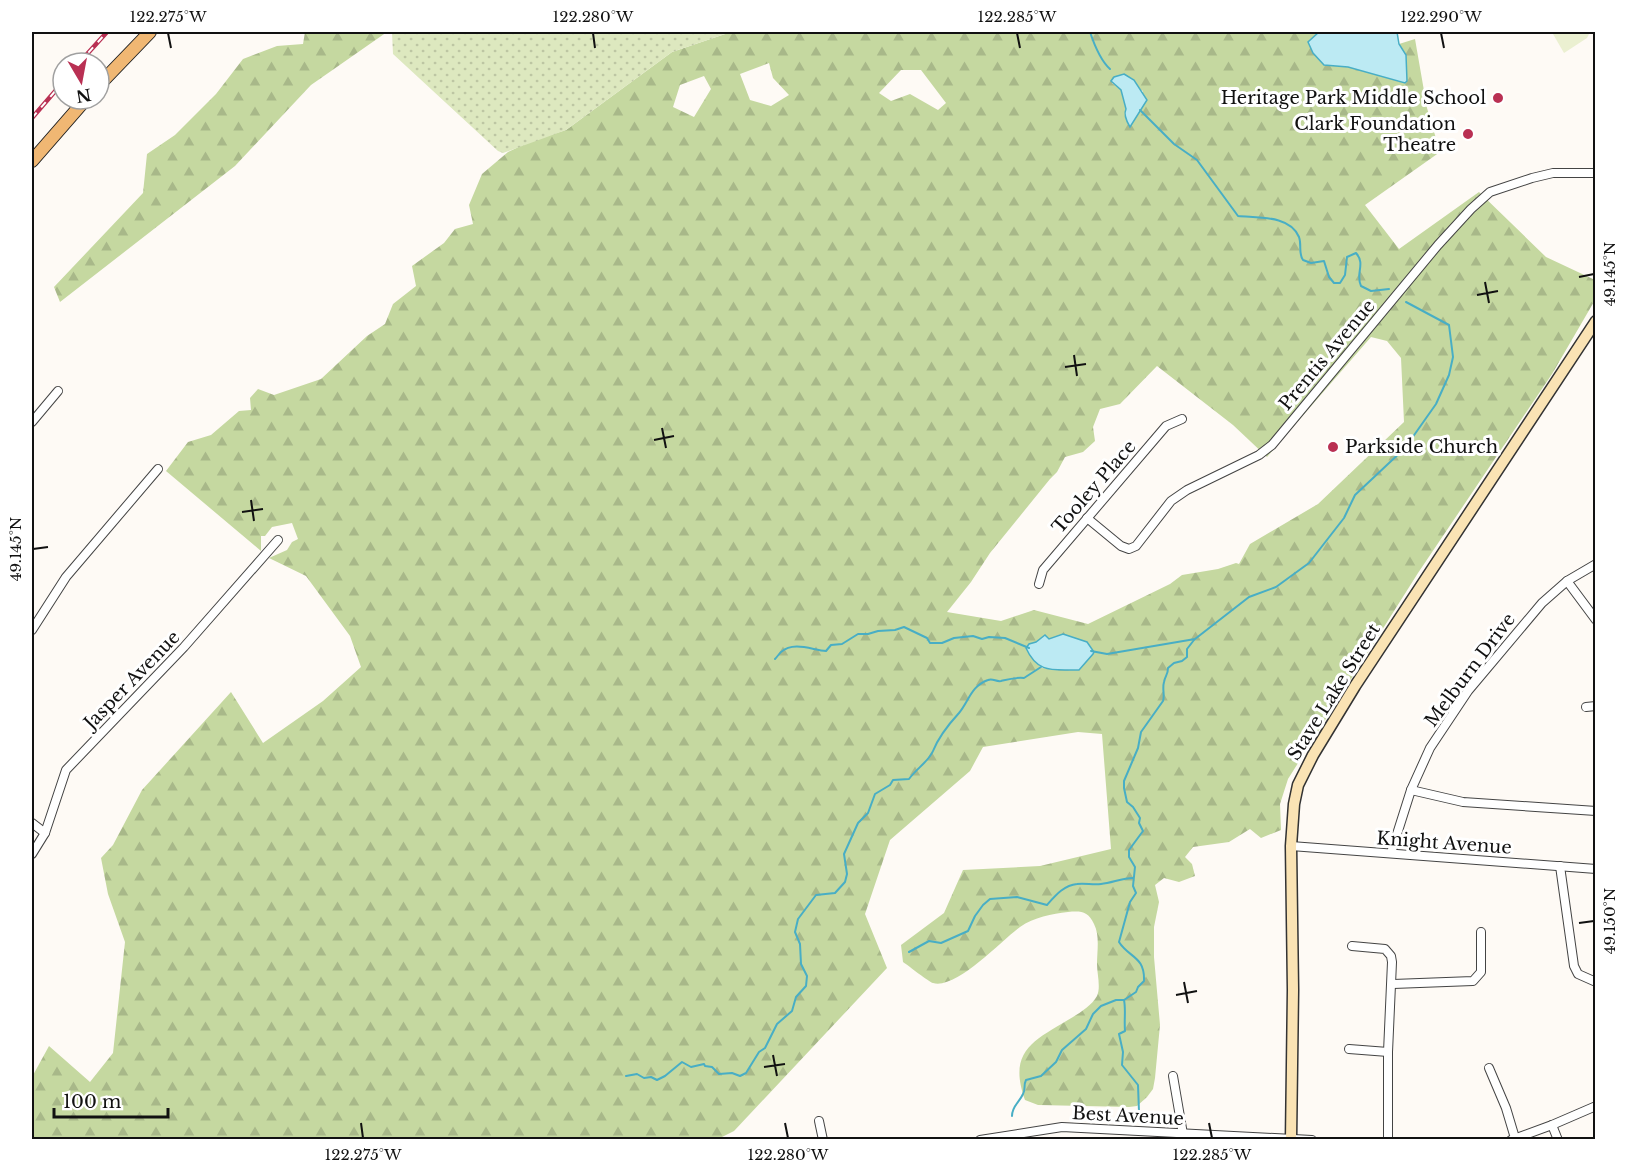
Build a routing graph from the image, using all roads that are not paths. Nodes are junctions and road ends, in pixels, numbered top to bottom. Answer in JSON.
{"nodes":[{"id":1,"x":150,"y":32,"type":"edge"},
{"id":2,"x":111,"y":73,"type":"edge"},
{"id":3,"x":76,"y":111,"type":"edge"},
{"id":4,"x":32,"y":161,"type":"edge"},
{"id":5,"x":1596,"y":173,"type":"edge"},
{"id":6,"x":1596,"y":321,"type":"edge"},
{"id":7,"x":58,"y":391,"type":"dead end"},
{"id":8,"x":1182,"y":419,"type":"dead end"},
{"id":9,"x":32,"y":422,"type":"edge"},
{"id":10,"x":158,"y":469,"type":"dead end"},
{"id":11,"x":1087,"y":518,"type":"junction"},
{"id":12,"x":278,"y":540,"type":"dead end"},
{"id":13,"x":1596,"y":564,"type":"edge"},
{"id":14,"x":1568,"y":581,"type":"junction"},
{"id":15,"x":1039,"y":584,"type":"dead end"},
{"id":16,"x":1596,"y":620,"type":"edge"},
{"id":17,"x":32,"y":630,"type":"edge"},
{"id":18,"x":1596,"y":706,"type":"edge"},
{"id":19,"x":1586,"y":707,"type":"dead end"},
{"id":20,"x":1411,"y":790,"type":"junction"},
{"id":21,"x":1596,"y":810,"type":"edge"},
{"id":22,"x":32,"y":823,"type":"edge"},
{"id":23,"x":45,"y":833,"type":"junction"},
{"id":24,"x":1291,"y":846,"type":"junction"},
{"id":25,"x":1391,"y":853,"type":"junction"},
{"id":26,"x":32,"y":854,"type":"edge"},
{"id":27,"x":1560,"y":866,"type":"junction"},
{"id":28,"x":1596,"y":869,"type":"edge"},
{"id":29,"x":1481,"y":932,"type":"dead end"},
{"id":30,"x":1353,"y":946,"type":"dead end"},
{"id":31,"x":1596,"y":982,"type":"edge"},
{"id":32,"x":1393,"y":984,"type":"junction"},
{"id":33,"x":1349,"y":1049,"type":"dead end"},
{"id":34,"x":1388,"y":1052,"type":"junction"},
{"id":35,"x":1490,"y":1068,"type":"dead end"},
{"id":36,"x":1173,"y":1076,"type":"dead end"},
{"id":37,"x":1596,"y":1106,"type":"edge"},
{"id":38,"x":819,"y":1121,"type":"dead end"},
{"id":39,"x":1552,"y":1125,"type":"junction"},
{"id":40,"x":1184,"y":1137,"type":"edge"},
{"id":41,"x":1291,"y":1139,"type":"edge"},
{"id":42,"x":1513,"y":1139,"type":"edge"},
{"id":43,"x":823,"y":1140,"type":"edge"},
{"id":44,"x":980,"y":1140,"type":"edge"},
{"id":45,"x":1312,"y":1140,"type":"edge"},
{"id":46,"x":1388,"y":1140,"type":"edge"},
{"id":47,"x":1558,"y":1140,"type":"edge"}],
"edges":[{"from":1,"to":2,"type":"main road"},
{"from":3,"to":4,"type":"main road"},
{"from":5,"to":11,"type":"street","name":"Prentis Avenue"},
{"from":6,"to":24,"type":"main road","name":"Stave Lake Street"},
{"from":7,"to":9,"type":"street"},
{"from":8,"to":11,"type":"street","name":"Tooley Place"},
{"from":10,"to":17,"type":"street"},
{"from":11,"to":15,"type":"street","name":"Tooley Place"},
{"from":12,"to":23,"type":"street","name":"Jasper Avenue"},
{"from":13,"to":14,"type":"street","name":"Melburn Drive"},
{"from":14,"to":16,"type":"street"},
{"from":14,"to":20,"type":"street","name":"Melburn Drive"},
{"from":18,"to":19,"type":"street"},
{"from":20,"to":21,"type":"street"},
{"from":20,"to":25,"type":"street","name":"Melburn Drive"},
{"from":22,"to":23,"type":"street"},
{"from":23,"to":26,"type":"street","name":"Jasper Avenue"},
{"from":24,"to":25,"type":"street","name":"Knight Avenue"},
{"from":24,"to":41,"type":"main road","name":"Stave Lake Street"},
{"from":25,"to":27,"type":"street","name":"Knight Avenue"},
{"from":27,"to":28,"type":"street","name":"Knight Avenue"},
{"from":27,"to":31,"type":"street"},
{"from":29,"to":32,"type":"street"},
{"from":30,"to":32,"type":"street"},
{"from":32,"to":34,"type":"street"},
{"from":33,"to":34,"type":"street"},
{"from":34,"to":46,"type":"street"},
{"from":35,"to":42,"type":"street"},
{"from":36,"to":40,"type":"street"},
{"from":37,"to":39,"type":"street"},
{"from":38,"to":43,"type":"street"},
{"from":39,"to":42,"type":"street"},
{"from":39,"to":47,"type":"street"},
{"from":40,"to":41,"type":"street","name":"Best Avenue"},
{"from":40,"to":44,"type":"street","name":"Best Avenue"},
{"from":41,"to":45,"type":"street","name":"Best Avenue"}]}
